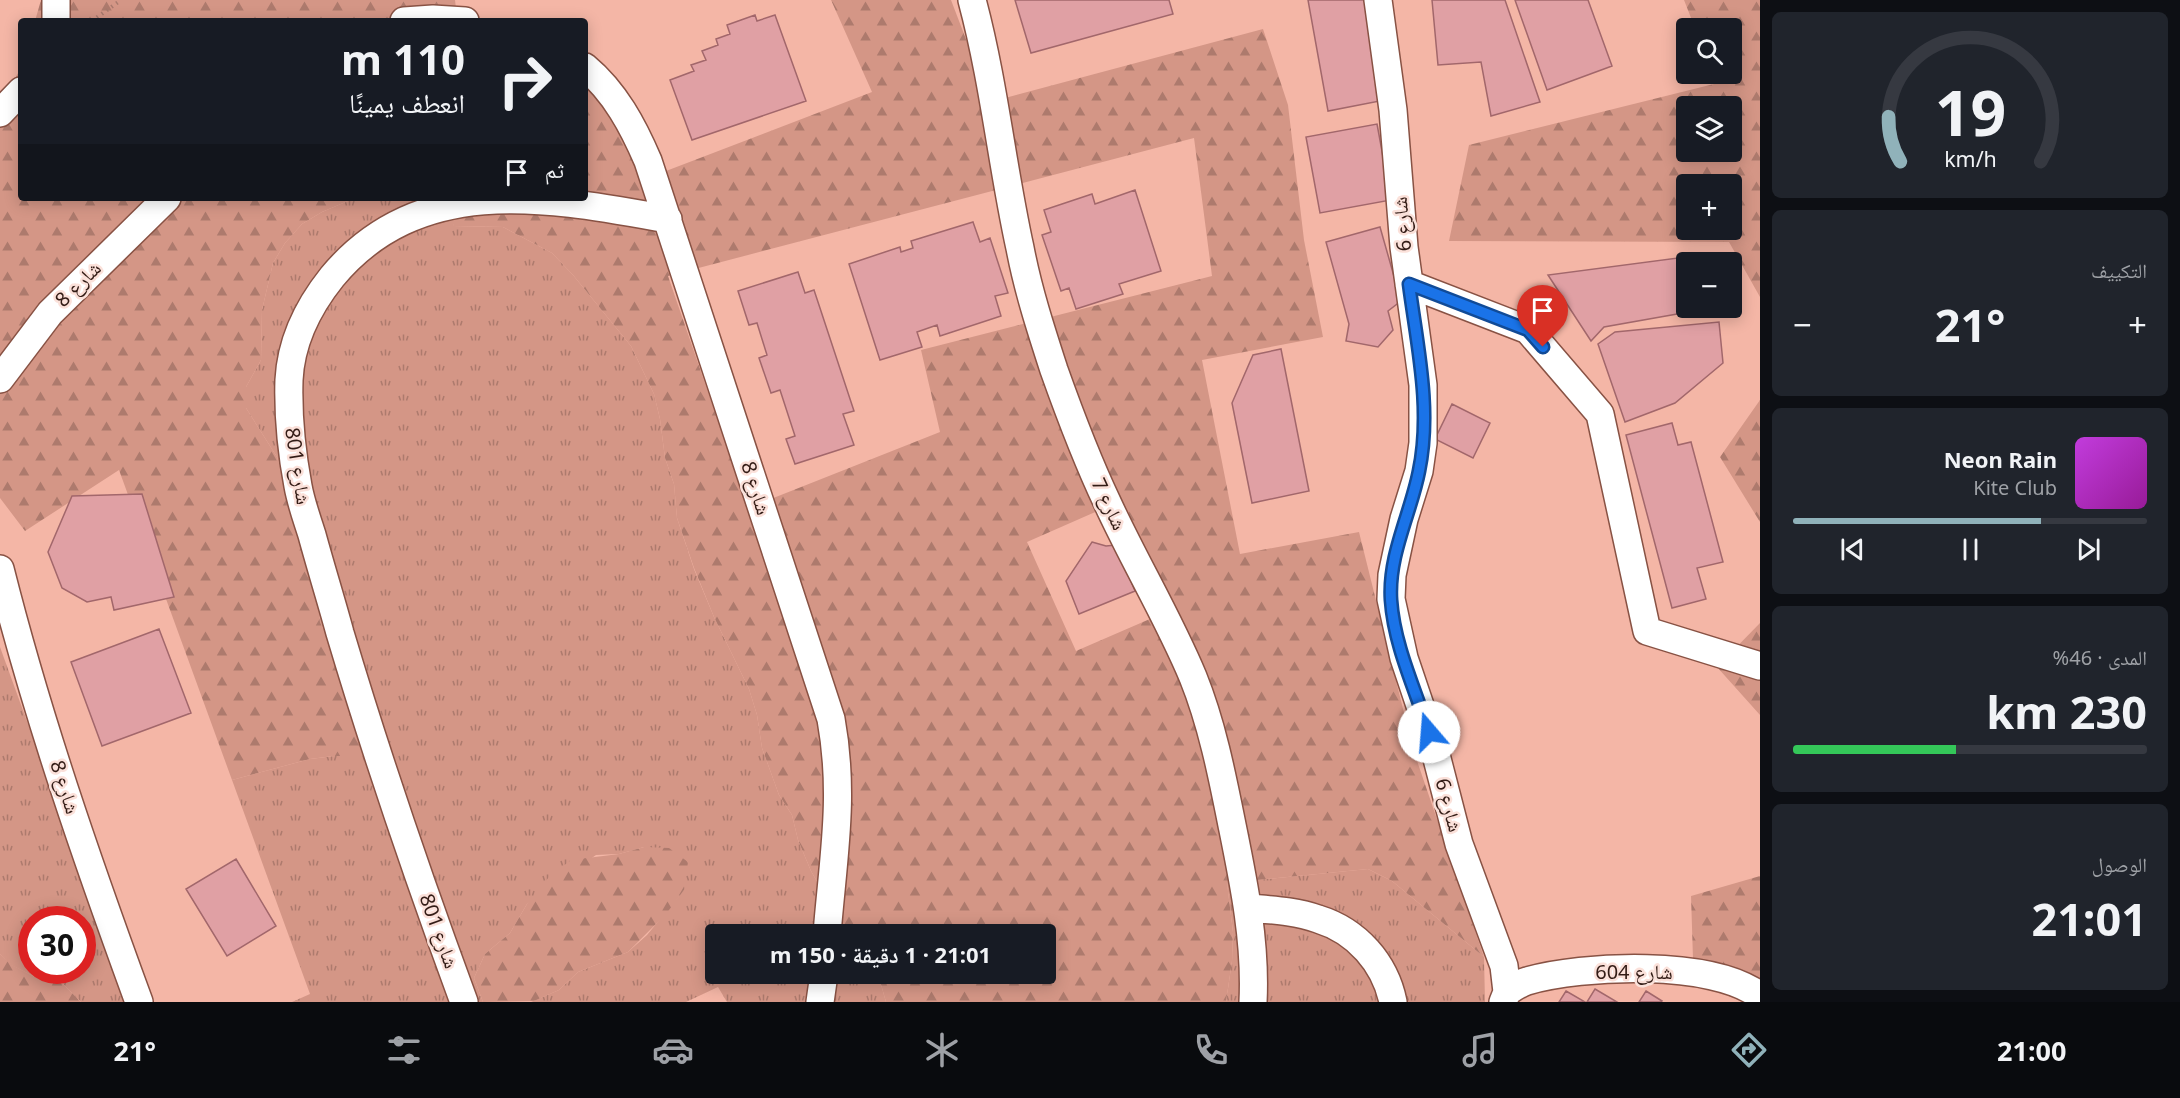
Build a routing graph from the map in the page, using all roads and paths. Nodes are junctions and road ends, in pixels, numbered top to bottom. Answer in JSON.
{"nodes":[{"id":1,"x":56,"y":0,"type":"edge"},
{"id":2,"x":121,"y":0,"type":"edge"},
{"id":3,"x":972,"y":0,"type":"edge"},
{"id":4,"x":1378,"y":0,"type":"edge"},
{"id":5,"x":56,"y":18,"type":"edge"},
{"id":6,"x":96,"y":18,"type":"edge"},
{"id":7,"x":588,"y":70,"type":"edge"},
{"id":8,"x":18,"y":94,"type":"edge"},
{"id":9,"x":0,"y":113,"type":"edge"},
{"id":10,"x":164,"y":201,"type":"edge"},
{"id":11,"x":480,"y":201,"type":"edge"},
{"id":12,"x":548,"y":201,"type":"edge"},
{"id":13,"x":668,"y":219,"type":"junction"},
{"id":14,"x":1409,"y":284,"type":"junction"},
{"id":15,"x":0,"y":379,"type":"edge"},
{"id":16,"x":0,"y":569,"type":"edge"},
{"id":17,"x":1760,"y":666,"type":"edge"},
{"id":18,"x":1249,"y":908,"type":"junction"},
{"id":19,"x":828,"y":924,"type":"edge"},
{"id":20,"x":823,"y":984,"type":"edge"},
{"id":21,"x":1760,"y":996,"type":"edge"},
{"id":22,"x":1505,"y":997,"type":"edge"},
{"id":23,"x":139,"y":1002,"type":"edge"},
{"id":24,"x":464,"y":1002,"type":"edge"},
{"id":25,"x":820,"y":1002,"type":"edge"},
{"id":26,"x":1253,"y":1002,"type":"edge"},
{"id":27,"x":1393,"y":1002,"type":"edge"}],
"edges":[{"from":1,"to":5,"type":"street"},
{"from":2,"to":6,"type":"path"},
{"from":3,"to":18,"type":"street","name":"شارع 7"},
{"from":4,"to":14,"type":"street","name":"شارع 6"},
{"from":7,"to":13,"type":"street","name":"شارع 8"},
{"from":8,"to":9,"type":"street"},
{"from":10,"to":15,"type":"street","name":"شارع 8"},
{"from":11,"to":24,"type":"street","name":"شارع 801"},
{"from":12,"to":13,"type":"street","name":"شارع 801"},
{"from":13,"to":19,"type":"street","name":"شارع 8"},
{"from":14,"to":17,"type":"street"},
{"from":14,"to":22,"type":"street","name":"شارع 6"},
{"from":16,"to":23,"type":"street","name":"شارع 8"},
{"from":18,"to":26,"type":"street","name":"شارع 7"},
{"from":18,"to":27,"type":"street"},
{"from":20,"to":25,"type":"street"},
{"from":21,"to":22,"type":"street","name":"شارع 604"}]}
